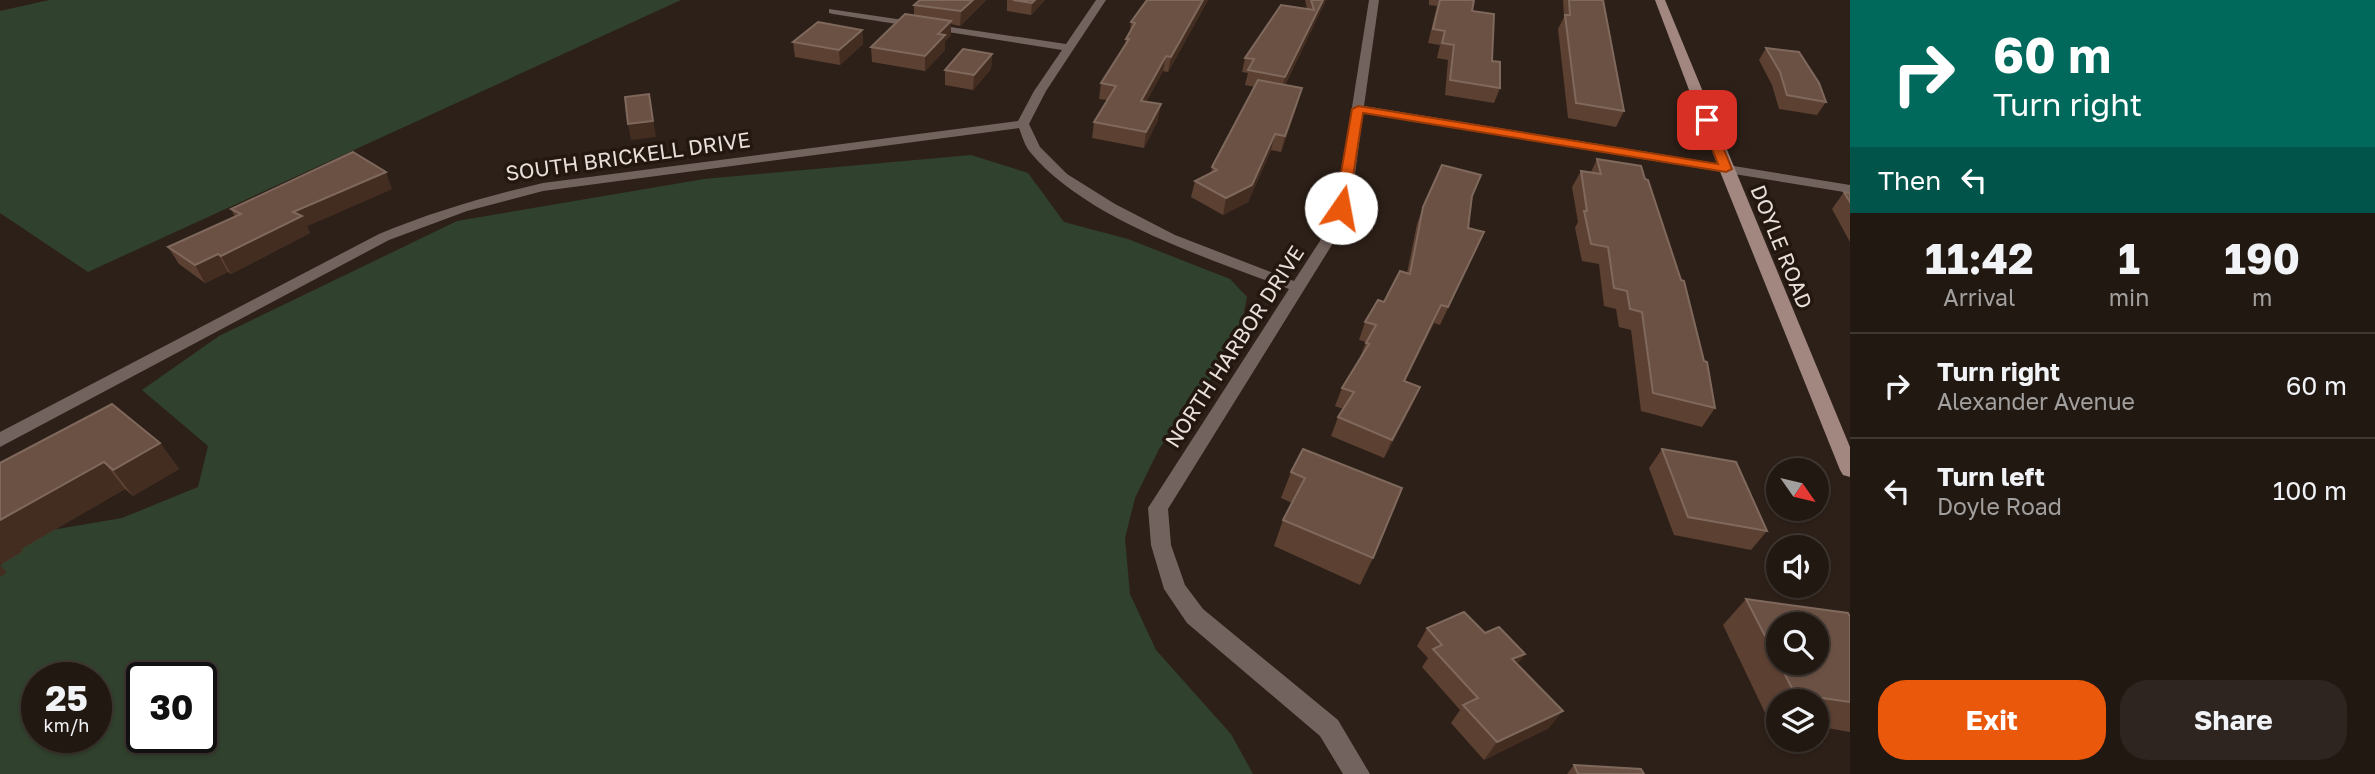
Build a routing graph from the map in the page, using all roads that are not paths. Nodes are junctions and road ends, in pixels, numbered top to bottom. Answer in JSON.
{"nodes":[{"id":1,"x":1101,"y":0,"type":"edge"},
{"id":2,"x":1374,"y":0,"type":"edge"},
{"id":3,"x":1660,"y":0,"type":"edge"},
{"id":4,"x":833,"y":10,"type":"dead end"},
{"id":5,"x":1068,"y":48,"type":"junction"},
{"id":6,"x":1358,"y":109,"type":"junction"},
{"id":7,"x":1023,"y":124,"type":"junction"},
{"id":8,"x":1726,"y":169,"type":"junction"},
{"id":9,"x":1850,"y":189,"type":"edge"},
{"id":10,"x":1299,"y":288,"type":"junction"},
{"id":11,"x":0,"y":440,"type":"edge"},
{"id":12,"x":1849,"y":467,"type":"edge"},
{"id":13,"x":1357,"y":774,"type":"edge"}],
"edges":[{"from":1,"to":5,"type":"street"},
{"from":2,"to":6,"type":"street","name":"NORTH HARBOR DRIVE"},
{"from":3,"to":8,"type":"main road","name":"DOYLE ROAD"},
{"from":4,"to":5,"type":"street"},
{"from":5,"to":7,"type":"street"},
{"from":6,"to":8,"type":"street"},
{"from":6,"to":10,"type":"street","name":"NORTH HARBOR DRIVE"},
{"from":7,"to":10,"type":"street"},
{"from":7,"to":11,"type":"street","name":"SOUTH BRICKELL DRIVE"},
{"from":8,"to":9,"type":"street"},
{"from":8,"to":12,"type":"main road","name":"DOYLE ROAD"},
{"from":10,"to":13,"type":"street","name":"NORTH HARBOR DRIVE"}]}
